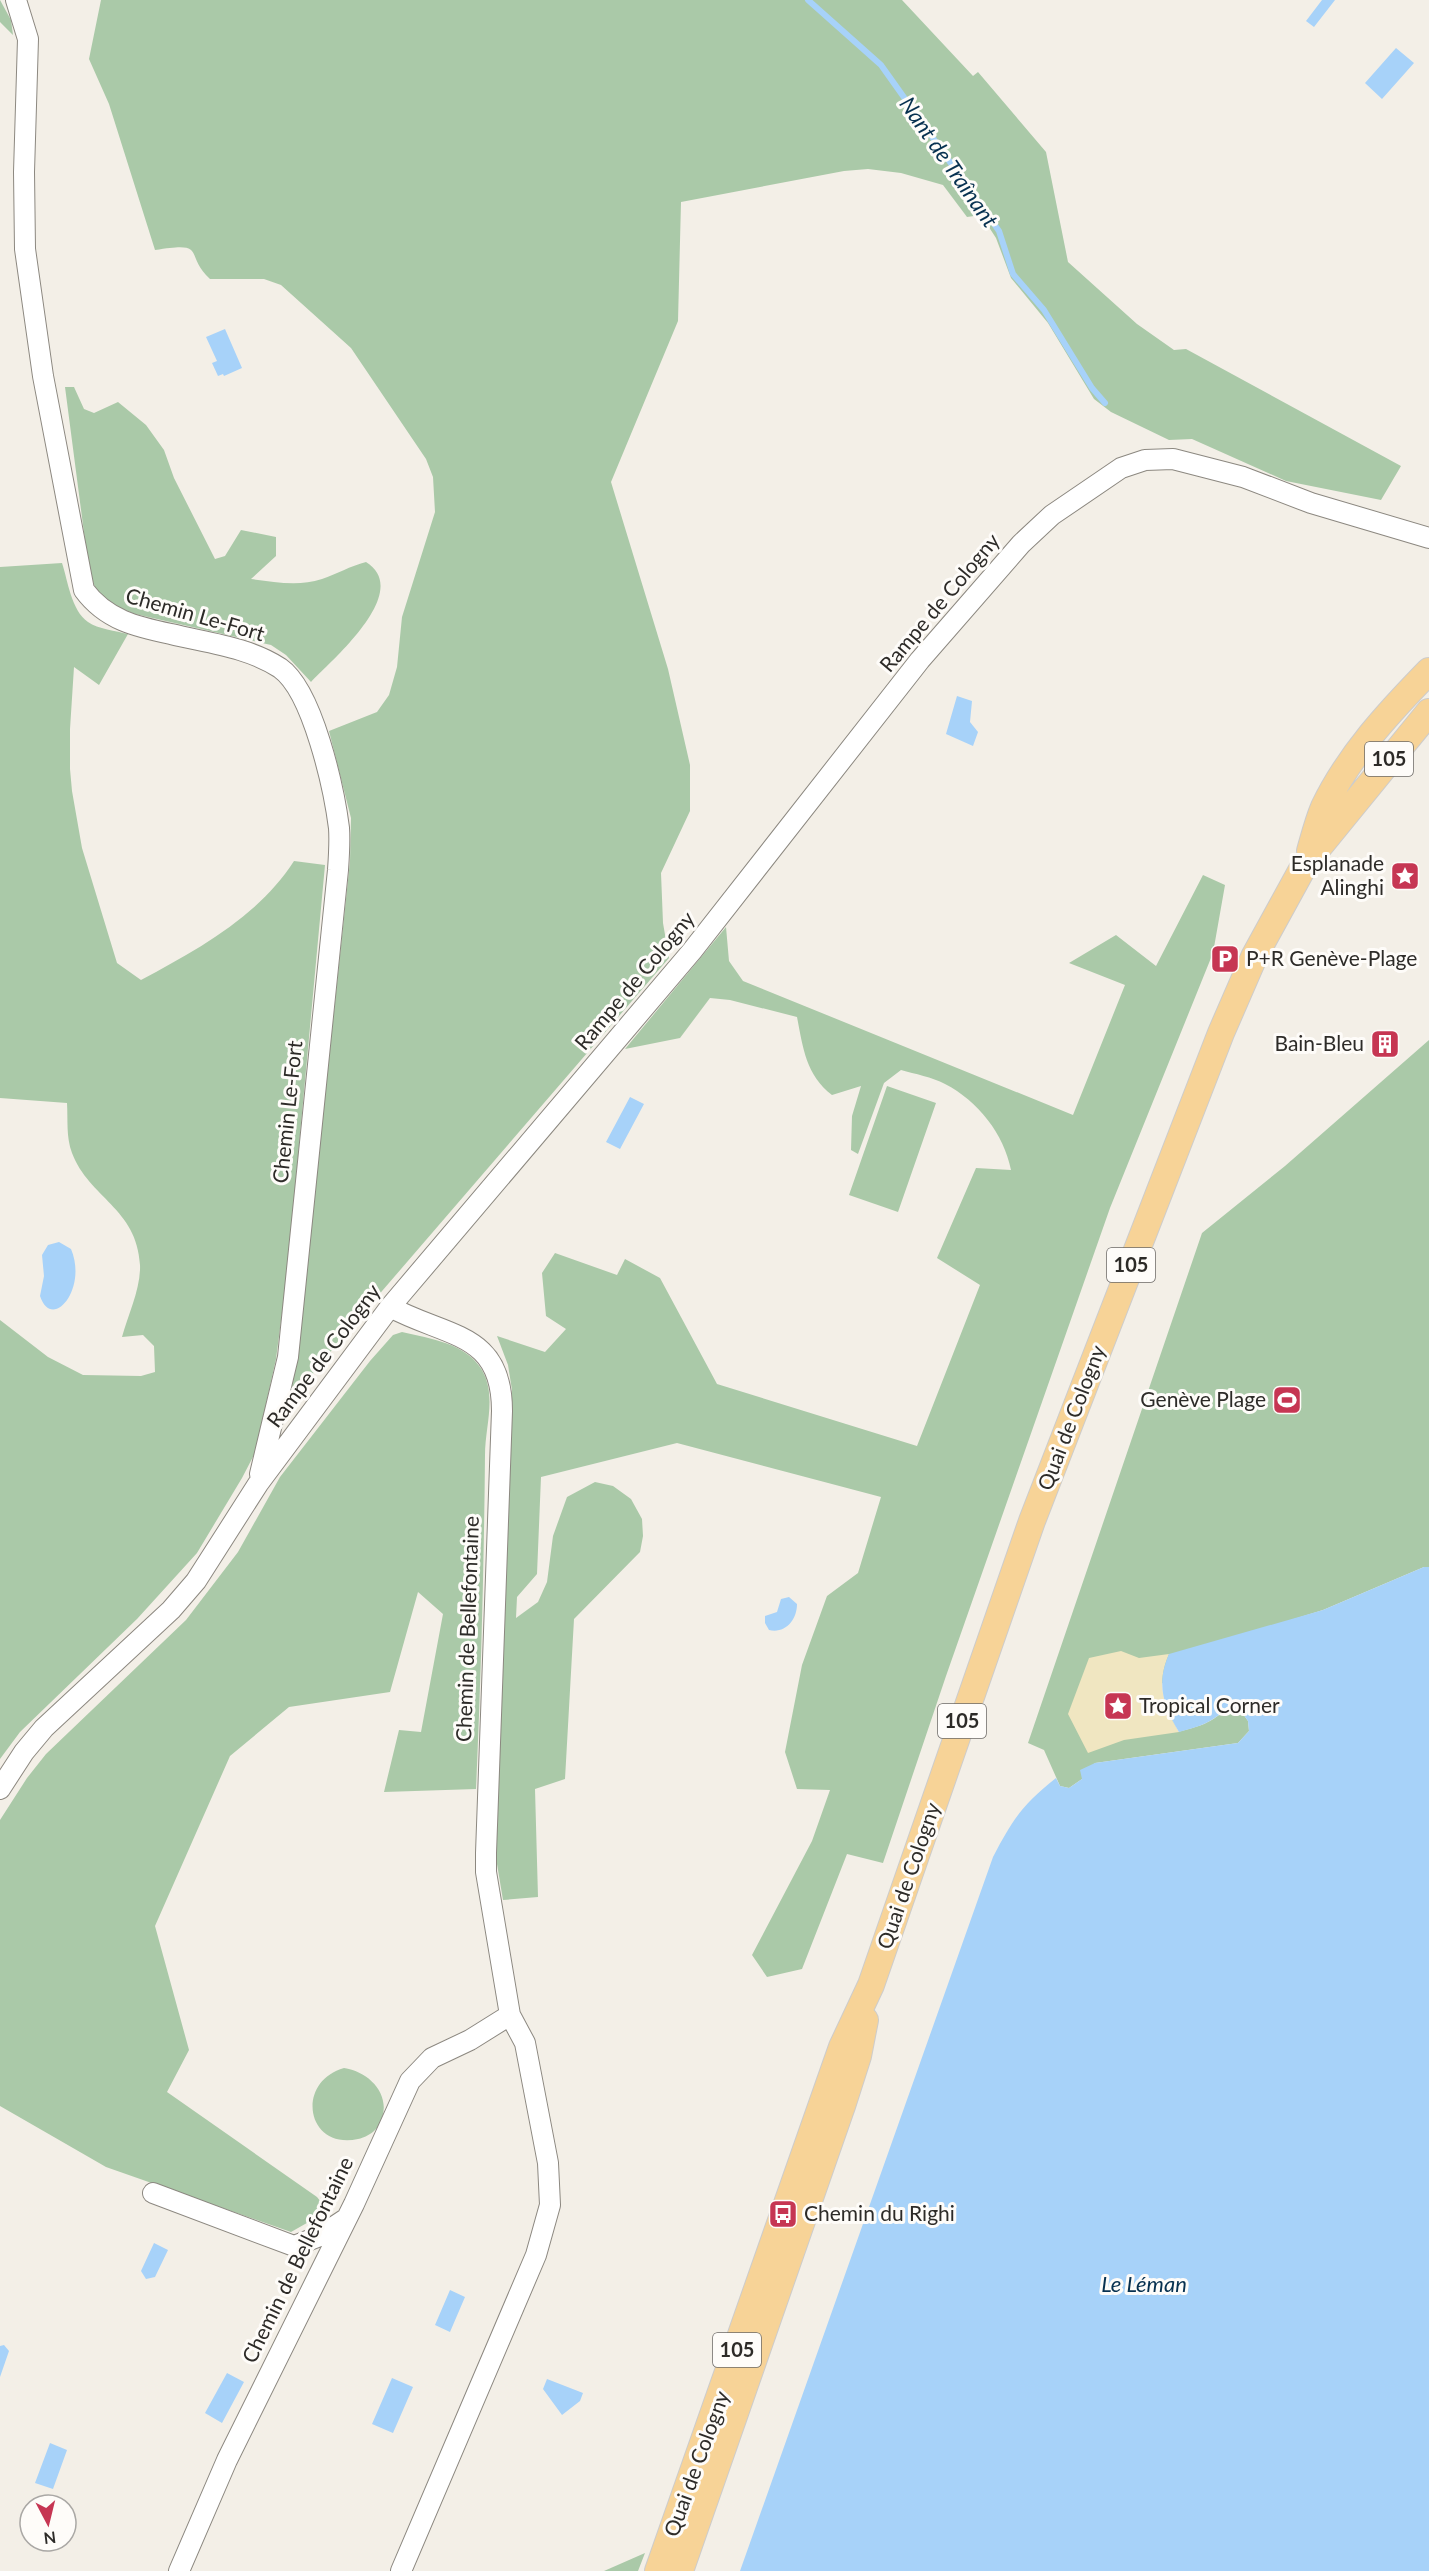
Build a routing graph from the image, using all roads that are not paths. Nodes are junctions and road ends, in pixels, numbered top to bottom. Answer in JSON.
{"nodes":[{"id":1,"x":16,"y":0,"type":"edge"},
{"id":2,"x":1429,"y":538,"type":"edge"},
{"id":3,"x":1429,"y":671,"type":"edge"},
{"id":4,"x":1429,"y":712,"type":"edge"},
{"id":5,"x":1305,"y":864,"type":"junction"},
{"id":6,"x":390,"y":1307,"type":"junction"},
{"id":7,"x":258,"y":1484,"type":"junction"},
{"id":8,"x":0,"y":1789,"type":"edge"},
{"id":9,"x":510,"y":2015,"type":"junction"},
{"id":10,"x":824,"y":2129,"type":"junction"},
{"id":11,"x":153,"y":2193,"type":"dead end"},
{"id":12,"x":346,"y":2218,"type":"junction"},
{"id":13,"x":179,"y":2571,"type":"edge"},
{"id":14,"x":401,"y":2571,"type":"edge"},
{"id":15,"x":658,"y":2571,"type":"edge"},
{"id":16,"x":680,"y":2571,"type":"edge"}],
"edges":[{"from":1,"to":7,"type":"street","name":"Chemin Le-Fort"},
{"from":2,"to":6,"type":"street","name":"Rampe de Cologny"},
{"from":3,"to":5,"type":"main road","name":"Quai de Cologny","number":"105"},
{"from":4,"to":5,"type":"main road","name":"Quai de Cologny","number":"105"},
{"from":5,"to":10,"type":"main road","name":"Quai de Cologny","number":"105"},
{"from":6,"to":7,"type":"street","name":"Rampe de Cologny"},
{"from":6,"to":9,"type":"street","name":"Chemin de Bellefontaine"},
{"from":7,"to":8,"type":"street","name":"Rampe de Cologny"},
{"from":9,"to":12,"type":"street","name":"Chemin de Bellefontaine"},
{"from":9,"to":14,"type":"street","name":"Chemin de Bellefontaine"},
{"from":10,"to":15,"type":"main road","name":"Quai de Cologny","number":"105"},
{"from":10,"to":16,"type":"main road","name":"Quai de Cologny","number":"105"},
{"from":11,"to":12,"type":"street"},
{"from":12,"to":13,"type":"street","name":"Chemin de Bellefontaine"}]}
